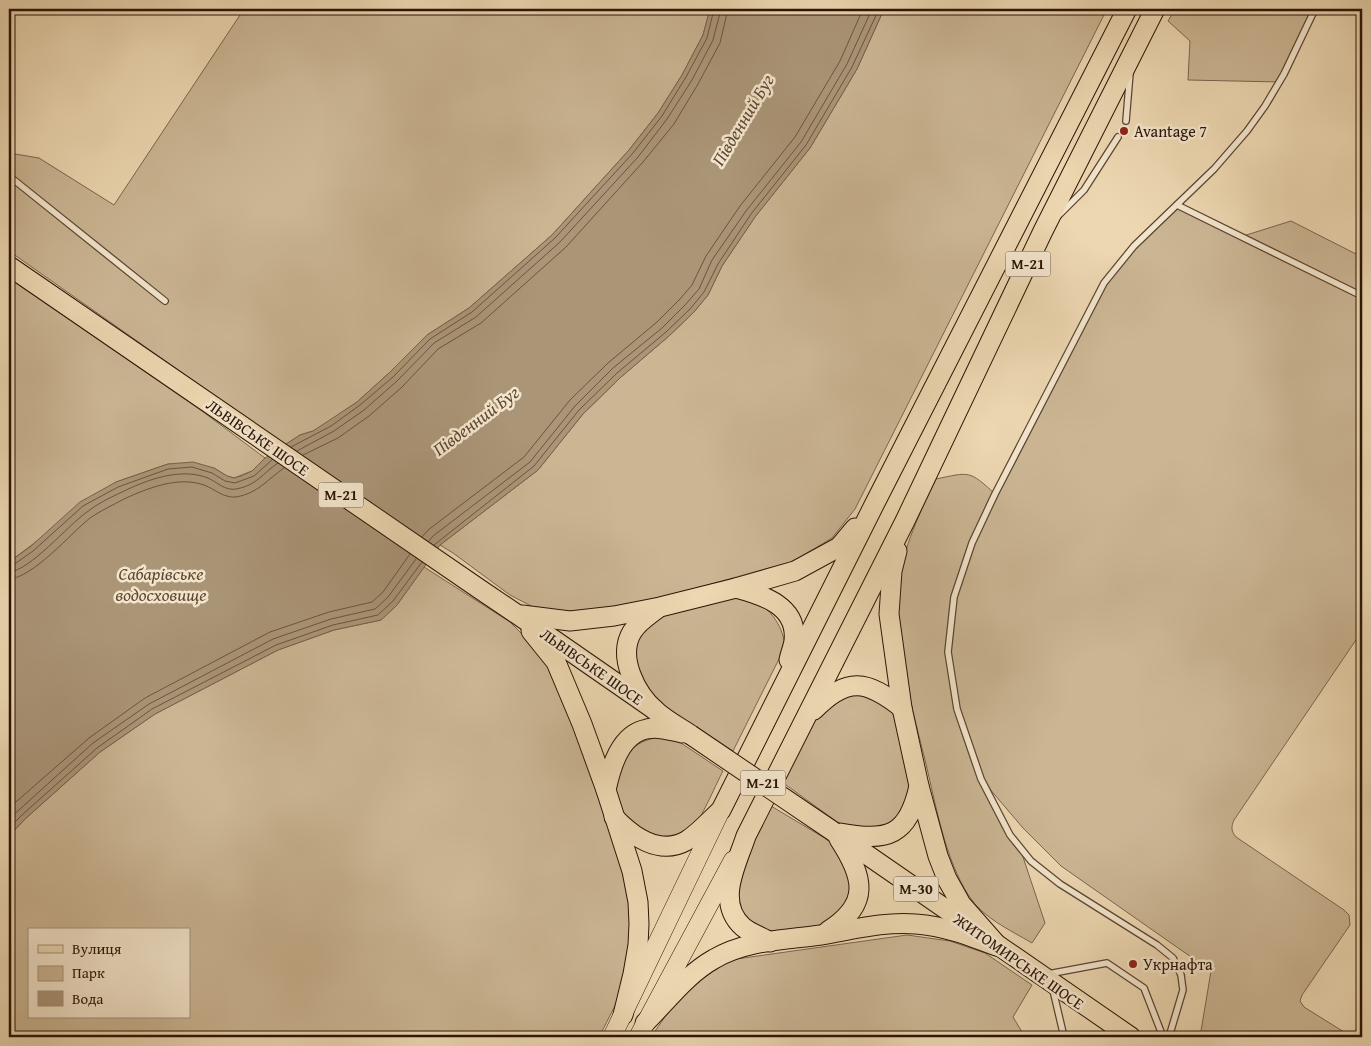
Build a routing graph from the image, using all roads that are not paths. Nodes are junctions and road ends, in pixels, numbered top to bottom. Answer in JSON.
{"nodes":[{"id":1,"x":1128,"y":9,"type":"edge"},
{"id":2,"x":1155,"y":9,"type":"edge"},
{"id":3,"x":1315,"y":9,"type":"edge"},
{"id":4,"x":1133,"y":52,"type":"junction"},
{"id":5,"x":1126,"y":121,"type":"dead end"},
{"id":6,"x":1118,"y":138,"type":"dead end"},
{"id":7,"x":9,"y":176,"type":"edge"},
{"id":8,"x":1177,"y":205,"type":"junction"},
{"id":9,"x":1043,"y":231,"type":"junction"},
{"id":10,"x":9,"y":266,"type":"edge"},
{"id":11,"x":1362,"y":296,"type":"edge"},
{"id":12,"x":165,"y":301,"type":"dead end"},
{"id":13,"x":874,"y":505,"type":"junction"},
{"id":14,"x":905,"y":521,"type":"junction"},
{"id":15,"x":736,"y":588,"type":"junction"},
{"id":16,"x":660,"y":607,"type":"junction"},
{"id":17,"x":518,"y":615,"type":"junction"},
{"id":18,"x":779,"y":695,"type":"junction"},
{"id":19,"x":902,"y":708,"type":"junction"},
{"id":20,"x":654,"y":710,"type":"junction"},
{"id":21,"x":806,"y":718,"type":"junction"},
{"id":22,"x":691,"y":735,"type":"junction"},
{"id":23,"x":919,"y":786,"type":"junction"},
{"id":24,"x":606,"y":790,"type":"junction"},
{"id":25,"x":721,"y":810,"type":"junction"},
{"id":26,"x":614,"y":817,"type":"junction"},
{"id":27,"x":834,"y":832,"type":"junction"},
{"id":28,"x":746,"y":836,"type":"junction"},
{"id":29,"x":822,"y":935,"type":"junction"},
{"id":30,"x":770,"y":942,"type":"junction"},
{"id":31,"x":998,"y":946,"type":"junction"},
{"id":32,"x":1046,"y":979,"type":"junction"},
{"id":33,"x":623,"y":1015,"type":"junction"},
{"id":34,"x":642,"y":1030,"type":"edge"},
{"id":35,"x":612,"y":1037,"type":"edge"},
{"id":36,"x":1064,"y":1037,"type":"edge"},
{"id":37,"x":1131,"y":1037,"type":"edge"},
{"id":38,"x":1163,"y":1037,"type":"edge"},
{"id":39,"x":1169,"y":1037,"type":"edge"}],
"edges":[{"from":1,"to":13,"type":"highway","number":"М-21"},
{"from":2,"to":4,"type":"highway","number":"М-21"},
{"from":3,"to":8,"type":"lane"},
{"from":4,"to":5,"type":"lane"},
{"from":4,"to":9,"type":"highway","number":"М-21"},
{"from":6,"to":9,"type":"lane"},
{"from":7,"to":12,"type":"lane"},
{"from":8,"to":11,"type":"lane"},
{"from":8,"to":39,"type":"lane"},
{"from":9,"to":14,"type":"highway","number":"М-21"},
{"from":10,"to":17,"type":"highway","name":"ЛЬВІВСЬКЕ ШОСЕ","number":"М-21"},
{"from":13,"to":15,"type":"highway","number":"М-21"},
{"from":13,"to":18,"type":"highway"},
{"from":14,"to":19,"type":"highway"},
{"from":14,"to":21,"type":"highway","number":"М-21"},
{"from":15,"to":16,"type":"highway","number":"М-21"},
{"from":15,"to":18,"type":"highway"},
{"from":16,"to":17,"type":"highway","number":"М-21"},
{"from":16,"to":20,"type":"highway"},
{"from":17,"to":20,"type":"highway","name":"ЛЬВІВСЬКЕ ШОСЕ","number":"М-21"},
{"from":17,"to":24,"type":"highway"},
{"from":18,"to":25,"type":"highway"},
{"from":19,"to":21,"type":"highway"},
{"from":19,"to":23,"type":"highway"},
{"from":20,"to":22,"type":"highway","number":"М-21"},
{"from":21,"to":28,"type":"highway","number":"М-21"},
{"from":22,"to":24,"type":"highway"},
{"from":22,"to":27,"type":"highway","number":"М-21","bridge":true},
{"from":23,"to":27,"type":"highway"},
{"from":23,"to":31,"type":"highway"},
{"from":24,"to":26,"type":"highway"},
{"from":25,"to":26,"type":"highway"},
{"from":25,"to":33,"type":"main road"},
{"from":26,"to":33,"type":"highway"},
{"from":27,"to":29,"type":"highway","number":"М-21"},
{"from":27,"to":31,"type":"highway","name":"ЖИТОМИРСЬКЕ ШОСЕ","number":"М-30"},
{"from":28,"to":30,"type":"highway","number":"М-21"},
{"from":28,"to":34,"type":"main road"},
{"from":29,"to":30,"type":"highway","number":"М-21"},
{"from":29,"to":31,"type":"highway"},
{"from":30,"to":34,"type":"highway"},
{"from":31,"to":32,"type":"highway","name":"ЖИТОМИРСЬКЕ ШОСЕ","number":"М-30"},
{"from":32,"to":36,"type":"lane"},
{"from":32,"to":37,"type":"highway","name":"ЖИТОМИРСЬКЕ ШОСЕ","number":"М-30"},
{"from":32,"to":38,"type":"lane"},
{"from":33,"to":35,"type":"main road"}]}
